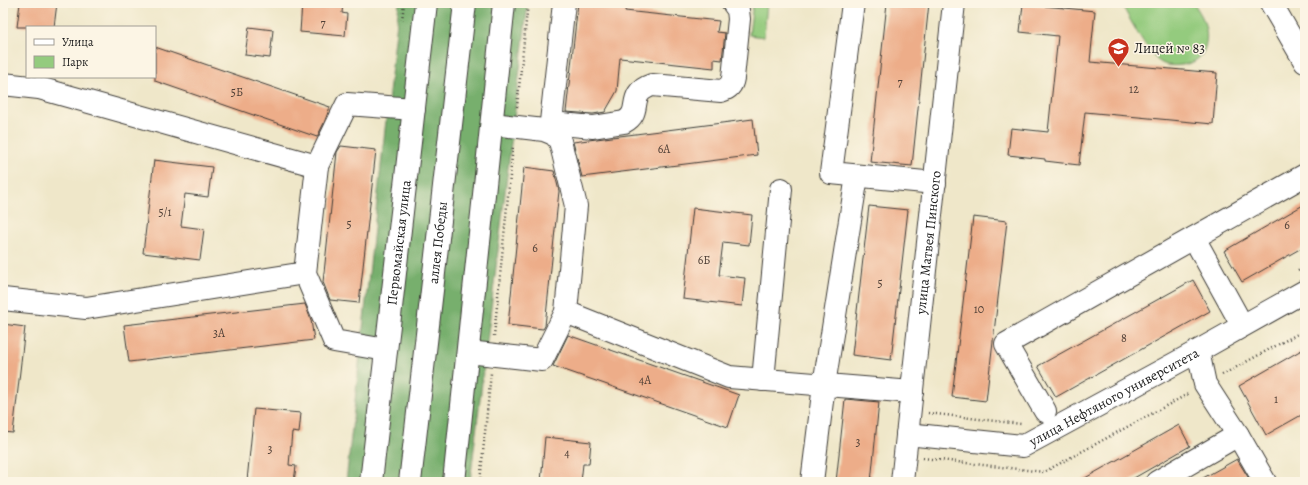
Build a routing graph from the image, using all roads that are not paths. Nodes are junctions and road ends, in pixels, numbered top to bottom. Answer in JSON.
{"nodes":[{"id":1,"x":426,"y":3,"type":"edge"},
{"id":2,"x":465,"y":3,"type":"edge"},
{"id":3,"x":504,"y":3,"type":"edge"},
{"id":4,"x":564,"y":3,"type":"edge"},
{"id":5,"x":733,"y":3,"type":"edge"},
{"id":6,"x":852,"y":3,"type":"edge"},
{"id":7,"x":954,"y":3,"type":"edge"},
{"id":8,"x":1271,"y":3,"type":"edge"},
{"id":9,"x":1305,"y":62,"type":"edge"},
{"id":10,"x":3,"y":84,"type":"edge"},
{"id":11,"x":414,"y":109,"type":"junction"},
{"id":12,"x":555,"y":118,"type":"junction"},
{"id":13,"x":492,"y":124,"type":"junction"},
{"id":14,"x":317,"y":166,"type":"junction"},
{"id":15,"x":1305,"y":175,"type":"edge"},
{"id":16,"x":857,"y":176,"type":"junction"},
{"id":17,"x":935,"y":183,"type":"junction"},
{"id":18,"x":781,"y":189,"type":"dead end"},
{"id":19,"x":1194,"y":238,"type":"junction"},
{"id":20,"x":305,"y":273,"type":"junction"},
{"id":21,"x":1298,"y":283,"type":"edge"},
{"id":22,"x":3,"y":299,"type":"edge"},
{"id":23,"x":566,"y":312,"type":"junction"},
{"id":24,"x":1242,"y":325,"type":"junction"},
{"id":25,"x":386,"y":350,"type":"junction"},
{"id":26,"x":1198,"y":351,"type":"junction"},
{"id":27,"x":468,"y":352,"type":"junction"},
{"id":28,"x":763,"y":380,"type":"junction"},
{"id":29,"x":824,"y":385,"type":"junction"},
{"id":30,"x":911,"y":402,"type":"junction"},
{"id":31,"x":1045,"y":411,"type":"road end"},
{"id":32,"x":907,"y":434,"type":"junction"},
{"id":33,"x":1238,"y":435,"type":"junction"},
{"id":34,"x":371,"y":482,"type":"edge"},
{"id":35,"x":410,"y":482,"type":"edge"},
{"id":36,"x":454,"y":482,"type":"edge"},
{"id":37,"x":812,"y":482,"type":"edge"},
{"id":38,"x":902,"y":482,"type":"edge"},
{"id":39,"x":1157,"y":482,"type":"edge"},
{"id":40,"x":1265,"y":482,"type":"edge"}],
"edges":[{"from":1,"to":11,"type":"street","name":"Первомайская улица"},
{"from":2,"to":35,"type":"street","name":"аллея Победы"},
{"from":3,"to":13,"type":"street"},
{"from":4,"to":12,"type":"street"},
{"from":5,"to":12,"type":"street"},
{"from":6,"to":16,"type":"street"},
{"from":7,"to":17,"type":"street","name":"улица Матвея Пинского"},
{"from":8,"to":9,"type":"street"},
{"from":10,"to":14,"type":"street"},
{"from":11,"to":14,"type":"street"},
{"from":11,"to":25,"type":"street","name":"Первомайская улица"},
{"from":12,"to":13,"type":"street"},
{"from":12,"to":23,"type":"street"},
{"from":13,"to":27,"type":"street"},
{"from":14,"to":20,"type":"street"},
{"from":15,"to":19,"type":"street"},
{"from":16,"to":17,"type":"street"},
{"from":16,"to":29,"type":"street"},
{"from":17,"to":30,"type":"street","name":"улица Матвея Пинского"},
{"from":18,"to":28,"type":"street"},
{"from":19,"to":24,"type":"street"},
{"from":19,"to":31,"type":"street"},
{"from":20,"to":22,"type":"street"},
{"from":20,"to":25,"type":"street"},
{"from":21,"to":24,"type":"street","name":"улица Нефтяного университета"},
{"from":23,"to":27,"type":"street"},
{"from":23,"to":28,"type":"street"},
{"from":24,"to":26,"type":"street","name":"улица Нефтяного университета"},
{"from":25,"to":34,"type":"street","name":"Первомайская улица"},
{"from":26,"to":32,"type":"street","name":"улица Нефтяного университета"},
{"from":26,"to":33,"type":"street"},
{"from":27,"to":36,"type":"street"},
{"from":28,"to":29,"type":"street"},
{"from":29,"to":30,"type":"street"},
{"from":29,"to":37,"type":"street"},
{"from":30,"to":32,"type":"street","name":"улица Матвея Пинского"},
{"from":32,"to":38,"type":"street","name":"улица Матвея Пинского"},
{"from":33,"to":39,"type":"street"},
{"from":33,"to":40,"type":"street"}]}
